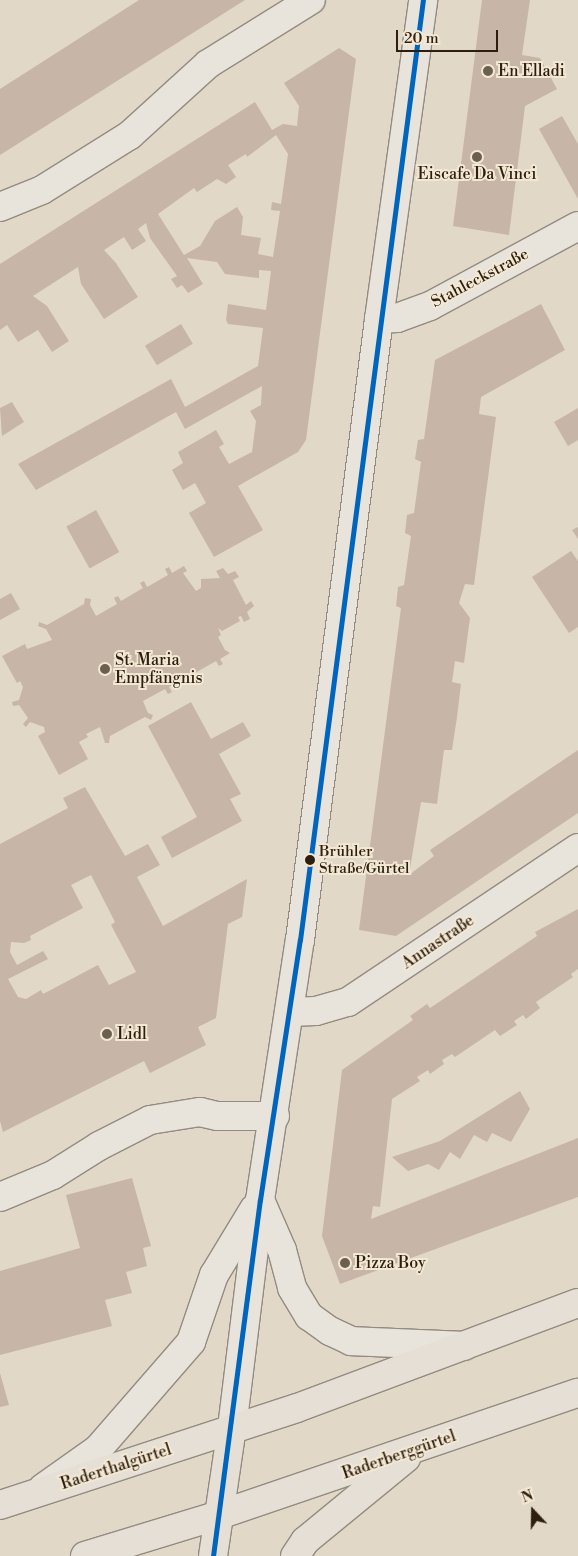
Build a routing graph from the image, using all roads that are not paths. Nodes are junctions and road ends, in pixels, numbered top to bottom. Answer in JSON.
{"nodes":[{"id":1,"x":311,"y":0,"type":"edge"},
{"id":2,"x":423,"y":0,"type":"edge"},
{"id":3,"x":0,"y":207,"type":"edge"},
{"id":4,"x":578,"y":226,"type":"edge"},
{"id":5,"x":379,"y":319,"type":"junction"},
{"id":6,"x":578,"y":848,"type":"edge"},
{"id":7,"x":289,"y":1012,"type":"junction"},
{"id":8,"x":275,"y":1116,"type":"junction"},
{"id":9,"x":0,"y":1197,"type":"edge"},
{"id":10,"x":260,"y":1200,"type":"junction"},
{"id":11,"x":578,"y":1303,"type":"edge"},
{"id":12,"x":465,"y":1346,"type":"junction"},
{"id":13,"x":578,"y":1392,"type":"edge"},
{"id":14,"x":232,"y":1428,"type":"junction"},
{"id":15,"x":418,"y":1448,"type":"junction"},
{"id":16,"x":33,"y":1495,"type":"junction"},
{"id":17,"x":0,"y":1506,"type":"edge"},
{"id":18,"x":219,"y":1515,"type":"junction"},
{"id":19,"x":85,"y":1556,"type":"edge"},
{"id":20,"x":213,"y":1556,"type":"edge"},
{"id":21,"x":294,"y":1556,"type":"edge"}],
"edges":[{"from":1,"to":3,"type":"street"},
{"from":2,"to":5,"type":"street"},
{"from":4,"to":5,"type":"street","name":"Stahleckstraße"},
{"from":5,"to":7,"type":"street"},
{"from":6,"to":7,"type":"street","name":"Annastraße"},
{"from":7,"to":8,"type":"street"},
{"from":8,"to":9,"type":"street"},
{"from":8,"to":10,"type":"street"},
{"from":10,"to":12,"type":"street"},
{"from":10,"to":14,"type":"street"},
{"from":10,"to":16,"type":"street"},
{"from":11,"to":12,"type":"main road"},
{"from":12,"to":14,"type":"main road"},
{"from":13,"to":15,"type":"main road","name":"Raderberggürtel"},
{"from":14,"to":16,"type":"main road","name":"Raderthalgürtel"},
{"from":14,"to":18,"type":"main road"},
{"from":15,"to":18,"type":"main road","name":"Raderberggürtel"},
{"from":15,"to":21,"type":"main road"},
{"from":16,"to":17,"type":"main road","name":"Raderthalgürtel"},
{"from":18,"to":19,"type":"main road"},
{"from":18,"to":20,"type":"main road"}]}
